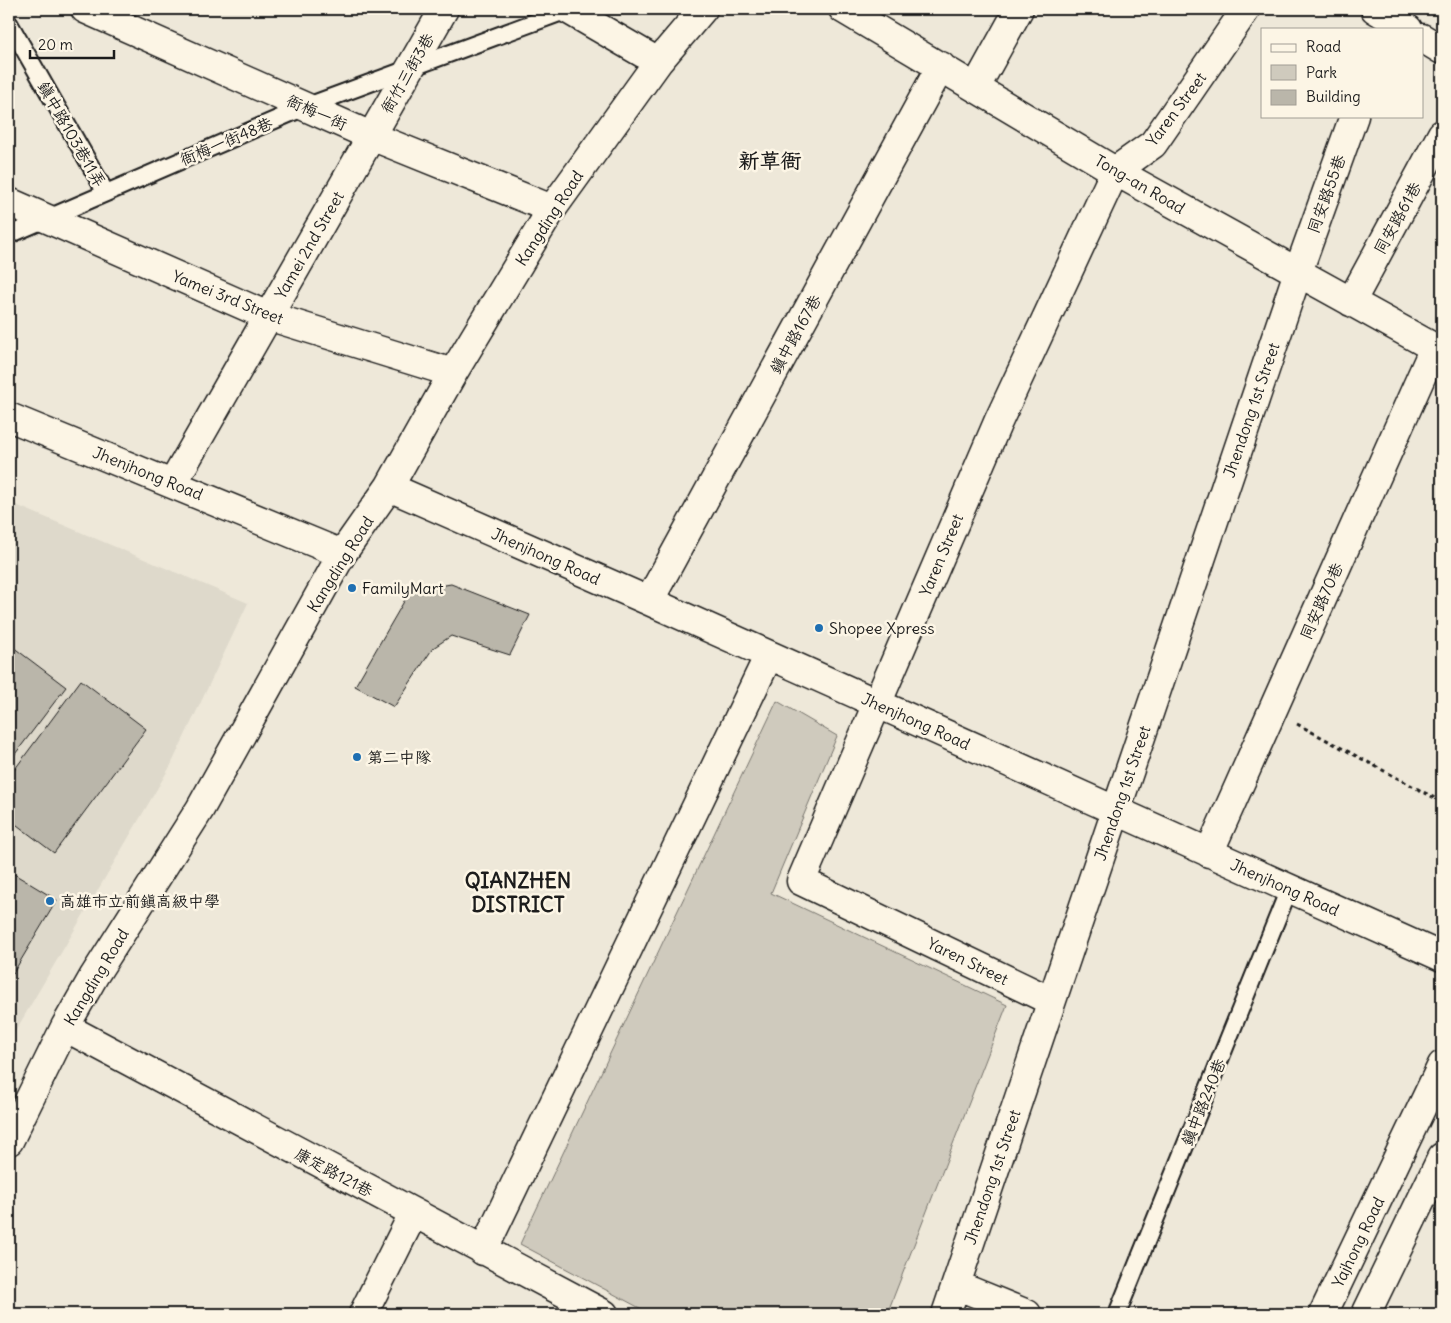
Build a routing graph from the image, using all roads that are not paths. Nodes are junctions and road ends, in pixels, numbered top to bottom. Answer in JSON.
{"nodes":[{"id":1,"x":85,"y":9,"type":"edge"},
{"id":2,"x":444,"y":9,"type":"edge"},
{"id":3,"x":569,"y":9,"type":"edge"},
{"id":4,"x":703,"y":9,"type":"edge"},
{"id":5,"x":843,"y":9,"type":"edge"},
{"id":6,"x":1019,"y":9,"type":"edge"},
{"id":7,"x":1246,"y":9,"type":"edge"},
{"id":8,"x":9,"y":23,"type":"edge"},
{"id":9,"x":1424,"y":39,"type":"edge"},
{"id":10,"x":1442,"y":50,"type":"edge"},
{"id":11,"x":658,"y":62,"type":"junction"},
{"id":12,"x":411,"y":66,"type":"junction"},
{"id":13,"x":941,"y":66,"type":"junction"},
{"id":14,"x":976,"y":86,"type":"junction"},
{"id":15,"x":305,"y":107,"type":"junction"},
{"id":16,"x":1353,"y":118,"type":"edge"},
{"id":17,"x":1442,"y":134,"type":"edge"},
{"id":18,"x":371,"y":136,"type":"junction"},
{"id":19,"x":1116,"y":171,"type":"junction"},
{"id":20,"x":106,"y":192,"type":"junction"},
{"id":21,"x":9,"y":202,"type":"edge"},
{"id":22,"x":552,"y":209,"type":"junction"},
{"id":23,"x":45,"y":219,"type":"junction"},
{"id":24,"x":9,"y":235,"type":"edge"},
{"id":25,"x":1298,"y":272,"type":"junction"},
{"id":26,"x":1351,"y":302,"type":"junction"},
{"id":27,"x":268,"y":316,"type":"junction"},
{"id":28,"x":1438,"y":350,"type":"edge"},
{"id":29,"x":453,"y":373,"type":"junction"},
{"id":30,"x":9,"y":417,"type":"edge"},
{"id":31,"x":173,"y":483,"type":"junction"},
{"id":32,"x":389,"y":487,"type":"junction"},
{"id":33,"x":342,"y":554,"type":"junction"},
{"id":34,"x":649,"y":601,"type":"junction"},
{"id":35,"x":769,"y":655,"type":"junction"},
{"id":36,"x":878,"y":704,"type":"junction"},
{"id":37,"x":1116,"y":810,"type":"junction"},
{"id":38,"x":1209,"y":853,"type":"junction"},
{"id":39,"x":1289,"y":889,"type":"junction"},
{"id":40,"x":1442,"y":957,"type":"edge"},
{"id":41,"x":1051,"y":1001,"type":"junction"},
{"id":42,"x":66,"y":1027,"type":"junction"},
{"id":43,"x":1442,"y":1065,"type":"edge"},
{"id":44,"x":9,"y":1140,"type":"edge"},
{"id":45,"x":1442,"y":1157,"type":"edge"},
{"id":46,"x":1392,"y":1169,"type":"junction"},
{"id":47,"x":1429,"y":1185,"type":"junction"},
{"id":48,"x":413,"y":1214,"type":"junction"},
{"id":49,"x":483,"y":1251,"type":"junction"},
{"id":50,"x":956,"y":1284,"type":"junction"},
{"id":51,"x":363,"y":1314,"type":"edge"},
{"id":52,"x":604,"y":1314,"type":"edge"},
{"id":53,"x":946,"y":1314,"type":"edge"},
{"id":54,"x":1027,"y":1314,"type":"edge"},
{"id":55,"x":1117,"y":1314,"type":"edge"},
{"id":56,"x":1323,"y":1314,"type":"edge"},
{"id":57,"x":1366,"y":1314,"type":"edge"}],
"edges":[{"from":1,"to":15,"type":"street","name":"衙梅一街"},
{"from":2,"to":12,"type":"street","name":"衙竹三街3巷"},
{"from":3,"to":11,"type":"street"},
{"from":3,"to":12,"type":"lane","name":"衙梅一街48巷"},
{"from":4,"to":11,"type":"street","name":"Kangding Road"},
{"from":5,"to":13,"type":"street","name":"Tong-an Road"},
{"from":6,"to":14,"type":"street"},
{"from":7,"to":19,"type":"street","name":"Yaren Street"},
{"from":8,"to":20,"type":"lane","name":"鎮中路103巷11弄"},
{"from":9,"to":10,"type":"street"},
{"from":11,"to":22,"type":"street","name":"Kangding Road"},
{"from":12,"to":15,"type":"lane","name":"衙梅一街48巷"},
{"from":12,"to":18,"type":"street","name":"衙竹三街3巷"},
{"from":13,"to":14,"type":"street","name":"Tong-an Road"},
{"from":13,"to":34,"type":"street","name":"鎮中路167巷"},
{"from":14,"to":19,"type":"street","name":"Tong-an Road"},
{"from":15,"to":18,"type":"street","name":"衙梅一街"},
{"from":15,"to":20,"type":"lane","name":"衙梅一街48巷"},
{"from":16,"to":25,"type":"street","name":"同安路55巷"},
{"from":17,"to":26,"type":"street","name":"同安路61巷"},
{"from":18,"to":22,"type":"street","name":"衙梅一街"},
{"from":18,"to":27,"type":"street","name":"Yamei 2nd Street"},
{"from":19,"to":25,"type":"street","name":"Tong-an Road"},
{"from":19,"to":36,"type":"street","name":"Yaren Street"},
{"from":20,"to":23,"type":"lane","name":"衙梅一街48巷"},
{"from":21,"to":23,"type":"street","name":"Yamei 3rd Street"},
{"from":22,"to":29,"type":"street","name":"Kangding Road"},
{"from":23,"to":24,"type":"lane","name":"衙梅一街48巷"},
{"from":23,"to":27,"type":"street","name":"Yamei 3rd Street"},
{"from":25,"to":26,"type":"street","name":"Tong-an Road"},
{"from":25,"to":37,"type":"street","name":"Jhendong 1st Street"},
{"from":26,"to":28,"type":"street","name":"Tong-an Road"},
{"from":27,"to":29,"type":"street","name":"Yamei 3rd Street"},
{"from":27,"to":31,"type":"street","name":"Yamei 2nd Street"},
{"from":28,"to":38,"type":"street","name":"同安路70巷"},
{"from":29,"to":32,"type":"street","name":"Kangding Road"},
{"from":30,"to":31,"type":"street","name":"Jhenjhong Road"},
{"from":31,"to":33,"type":"street","name":"Jhenjhong Road"},
{"from":32,"to":33,"type":"street","name":"Kangding Road"},
{"from":32,"to":34,"type":"street","name":"Jhenjhong Road"},
{"from":33,"to":42,"type":"street","name":"Kangding Road"},
{"from":34,"to":35,"type":"street","name":"Jhenjhong Road"},
{"from":35,"to":36,"type":"street","name":"Jhenjhong Road"},
{"from":35,"to":49,"type":"street"},
{"from":36,"to":37,"type":"street","name":"Jhenjhong Road"},
{"from":36,"to":41,"type":"street","name":"Yaren Street"},
{"from":37,"to":38,"type":"street","name":"Jhenjhong Road"},
{"from":37,"to":41,"type":"street","name":"Jhendong 1st Street"},
{"from":38,"to":39,"type":"street","name":"Jhenjhong Road"},
{"from":39,"to":40,"type":"street","name":"Jhenjhong Road"},
{"from":39,"to":55,"type":"lane","name":"鎮中路240巷"},
{"from":41,"to":50,"type":"street","name":"Jhendong 1st Street"},
{"from":42,"to":44,"type":"street","name":"Kangding Road"},
{"from":42,"to":48,"type":"street","name":"康定路121巷"},
{"from":43,"to":46,"type":"street","name":"Yajhong Road"},
{"from":45,"to":47,"type":"street"},
{"from":46,"to":47,"type":"street"},
{"from":46,"to":56,"type":"street","name":"Yajhong Road"},
{"from":47,"to":57,"type":"street"},
{"from":48,"to":49,"type":"street","name":"康定路121巷"},
{"from":48,"to":51,"type":"street"},
{"from":49,"to":52,"type":"street","name":"康定路121巷"},
{"from":50,"to":53,"type":"street","name":"Jhendong 1st Street"},
{"from":50,"to":54,"type":"street"}]}
